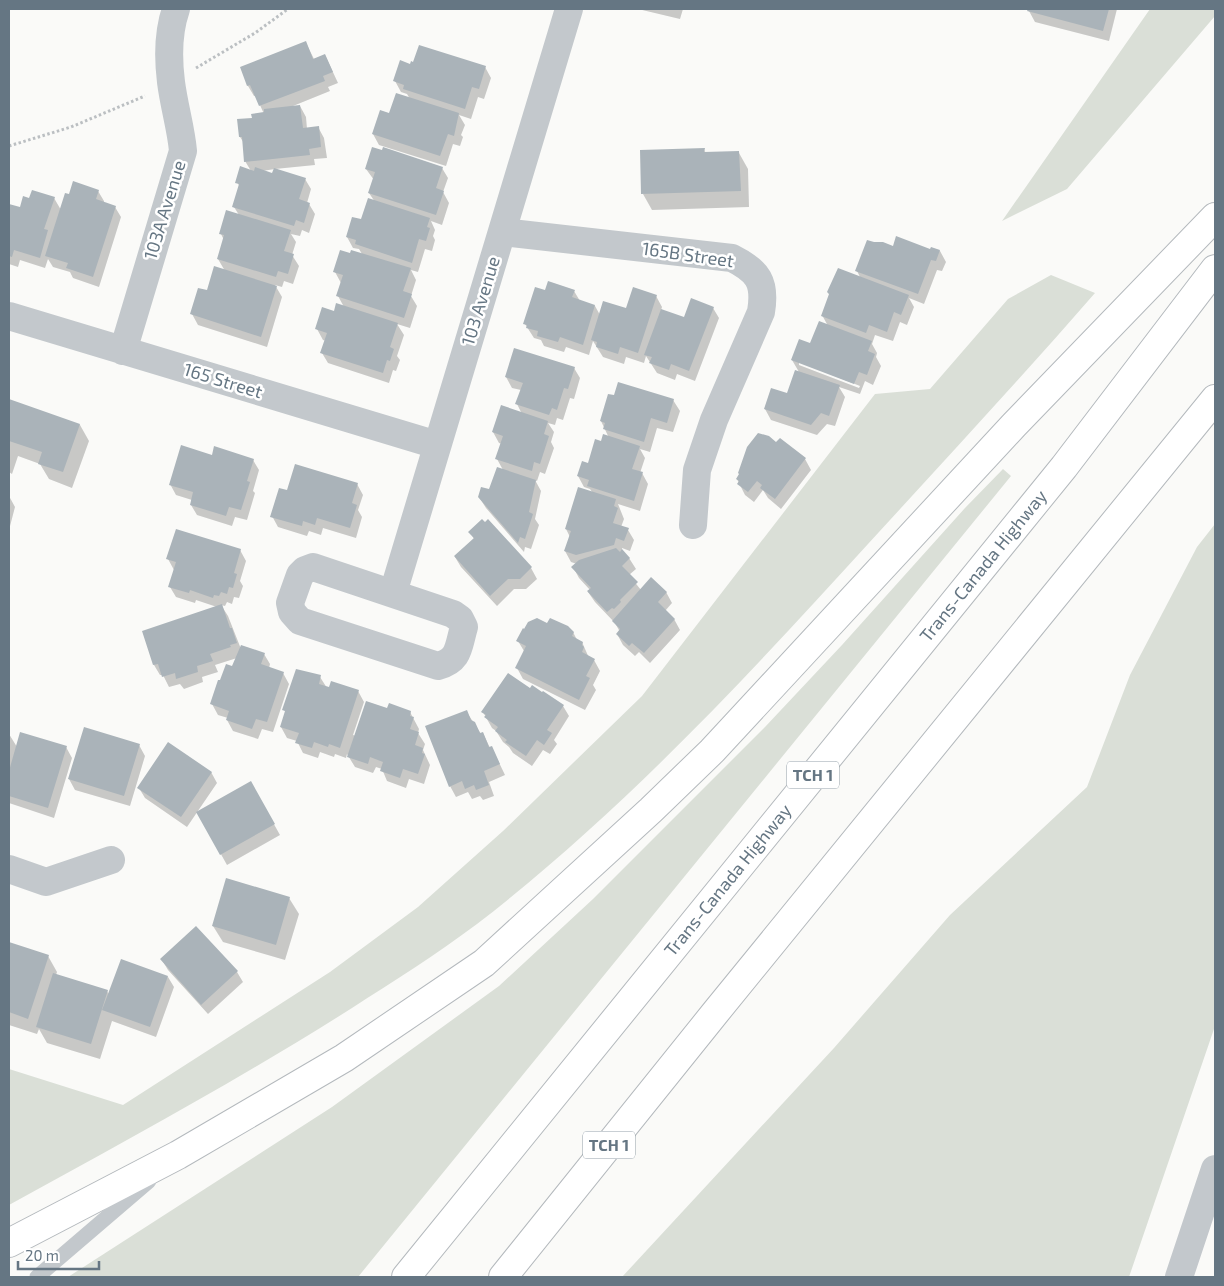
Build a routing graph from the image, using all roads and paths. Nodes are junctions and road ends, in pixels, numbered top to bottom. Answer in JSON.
{"nodes":[{"id":1,"x":176,"y":9,"type":"edge"},
{"id":2,"x":288,"y":9,"type":"edge"},
{"id":3,"x":569,"y":9,"type":"edge"},
{"id":4,"x":192,"y":70,"type":"dead end"},
{"id":5,"x":149,"y":94,"type":"dead end"},
{"id":6,"x":9,"y":146,"type":"edge"},
{"id":7,"x":1215,"y":217,"type":"edge"},
{"id":8,"x":502,"y":232,"type":"junction"},
{"id":9,"x":1215,"y":269,"type":"edge"},
{"id":10,"x":9,"y":316,"type":"edge"},
{"id":11,"x":123,"y":351,"type":"junction"},
{"id":12,"x":1215,"y":399,"type":"edge"},
{"id":13,"x":438,"y":445,"type":"junction"},
{"id":14,"x":692,"y":525,"type":"dead end"},
{"id":15,"x":393,"y":593,"type":"junction"},
{"id":16,"x":111,"y":860,"type":"dead end"},
{"id":17,"x":9,"y":869,"type":"edge"},
{"id":18,"x":178,"y":1155,"type":"junction"},
{"id":19,"x":1215,"y":1169,"type":"edge"},
{"id":20,"x":9,"y":1243,"type":"edge"},
{"id":21,"x":37,"y":1277,"type":"edge"},
{"id":22,"x":406,"y":1277,"type":"edge"},
{"id":23,"x":503,"y":1277,"type":"edge"},
{"id":24,"x":1179,"y":1277,"type":"edge"}],
"edges":[{"from":1,"to":11,"type":"street","name":"103A Avenue"},
{"from":2,"to":4,"type":"path"},
{"from":3,"to":8,"type":"street","name":"103 Avenue"},
{"from":5,"to":6,"type":"path"},
{"from":7,"to":18,"type":"highway"},
{"from":8,"to":13,"type":"street","name":"103 Avenue"},
{"from":8,"to":14,"type":"street","name":"165B Street"},
{"from":9,"to":22,"type":"highway","name":"Trans-Canada Highway","number":"TCH 1"},
{"from":10,"to":11,"type":"street","name":"165 Street"},
{"from":11,"to":13,"type":"street","name":"165 Street"},
{"from":12,"to":23,"type":"highway","number":"TCH 1"},
{"from":13,"to":15,"type":"street","name":"103 Avenue"},
{"from":15,"to":15,"type":"street"},
{"from":16,"to":17,"type":"street"},
{"from":18,"to":20,"type":"highway"},
{"from":18,"to":21,"type":"lane"},
{"from":19,"to":24,"type":"street"}]}
